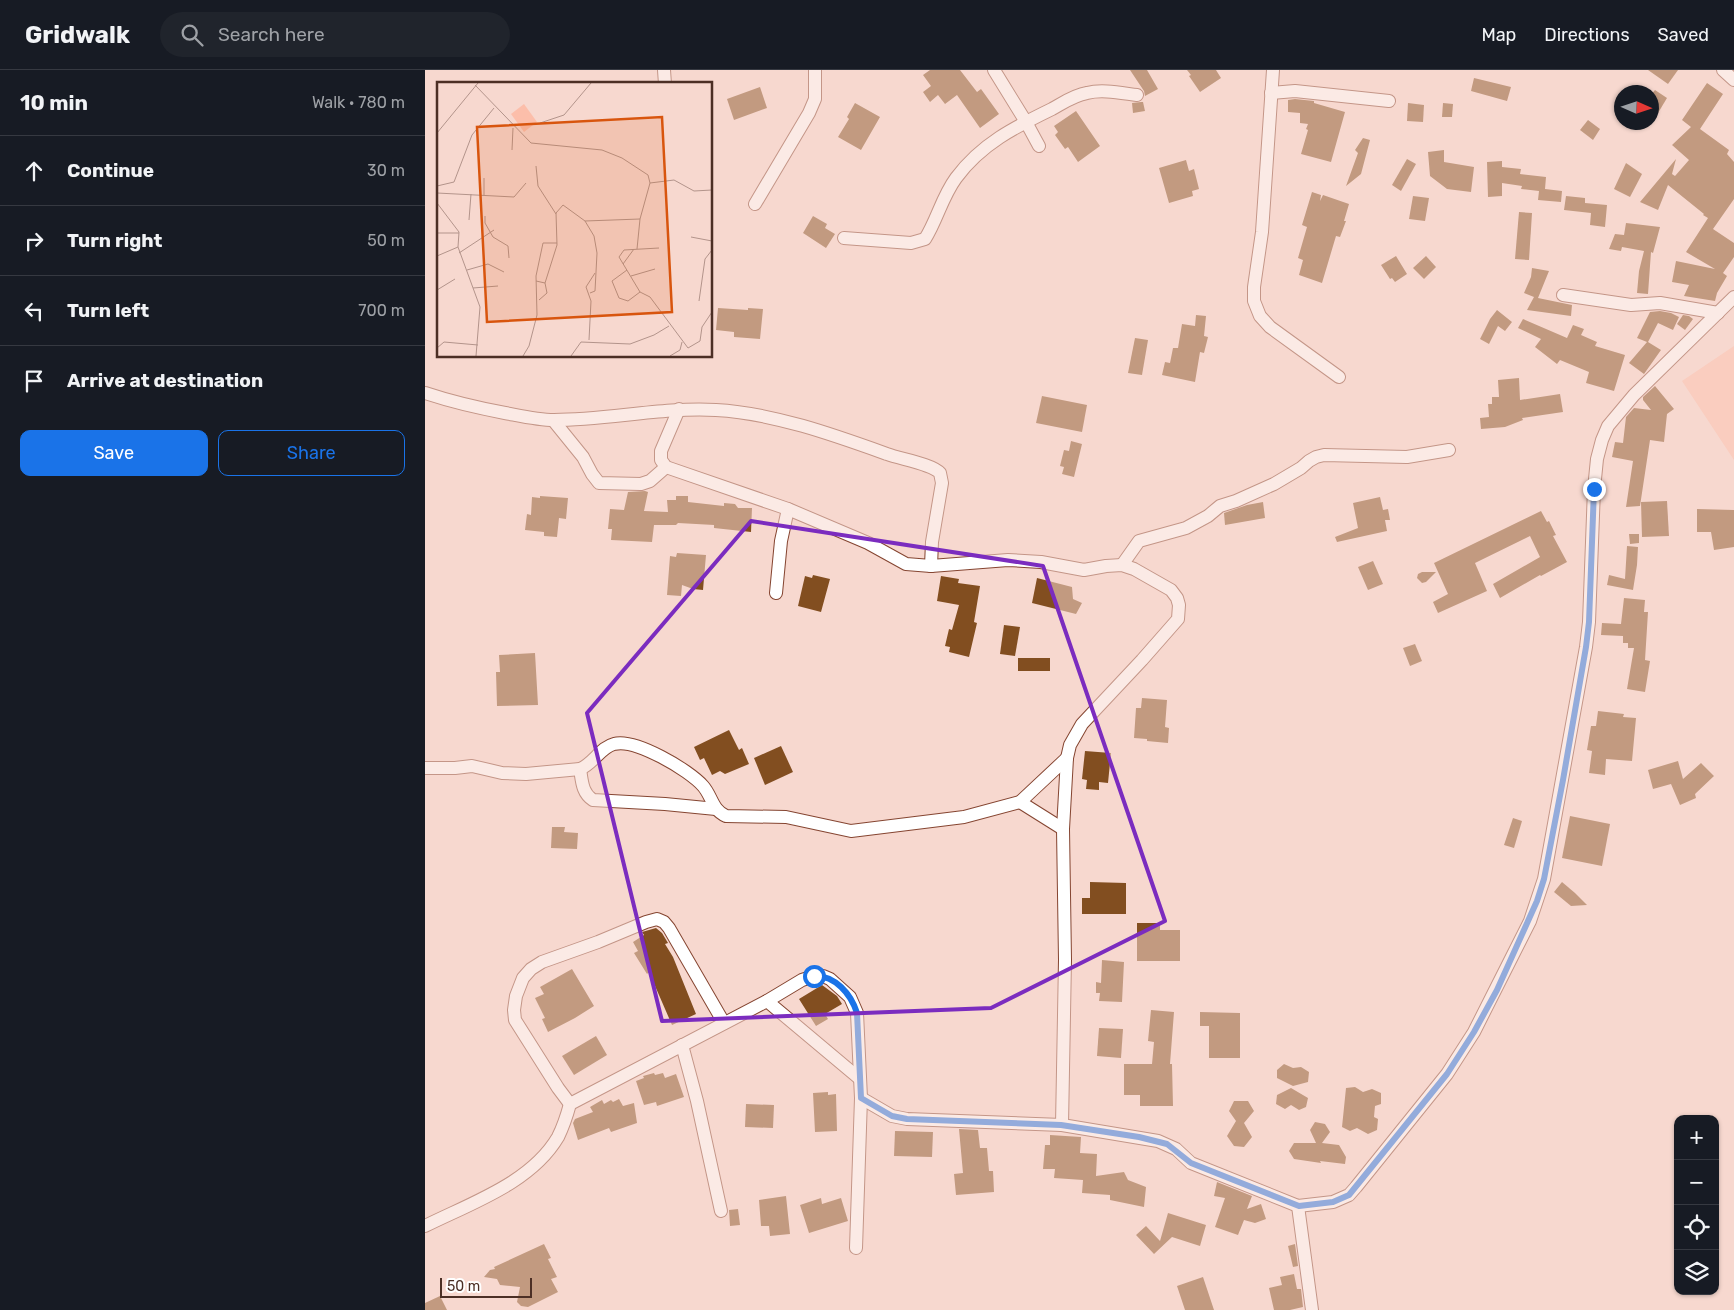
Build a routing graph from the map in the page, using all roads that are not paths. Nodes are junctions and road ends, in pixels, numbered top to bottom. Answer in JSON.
{"nodes":[{"id":1,"x":815,"y":70,"type":"edge"},
{"id":2,"x":994,"y":70,"type":"edge"},
{"id":3,"x":1273,"y":70,"type":"edge"},
{"id":4,"x":1723,"y":70,"type":"edge"},
{"id":5,"x":1734,"y":80,"type":"edge"},
{"id":6,"x":1271,"y":93,"type":"junction"},
{"id":7,"x":1137,"y":95,"type":"dead end"},
{"id":8,"x":1389,"y":101,"type":"dead end"},
{"id":9,"x":1026,"y":122,"type":"junction"},
{"id":10,"x":1039,"y":146,"type":"dead end"},
{"id":11,"x":755,"y":204,"type":"dead end"},
{"id":12,"x":844,"y":238,"type":"dead end"},
{"id":13,"x":1563,"y":295,"type":"dead end"},
{"id":14,"x":1734,"y":297,"type":"edge"},
{"id":15,"x":1718,"y":312,"type":"junction"},
{"id":16,"x":1339,"y":377,"type":"dead end"},
{"id":17,"x":425,"y":393,"type":"edge"},
{"id":18,"x":679,"y":410,"type":"junction"},
{"id":19,"x":553,"y":420,"type":"junction"},
{"id":20,"x":1449,"y":450,"type":"dead end"},
{"id":21,"x":666,"y":467,"type":"junction"},
{"id":22,"x":788,"y":509,"type":"junction"},
{"id":23,"x":931,"y":566,"type":"junction"},
{"id":24,"x":1122,"y":566,"type":"junction"},
{"id":25,"x":777,"y":593,"type":"dead end"},
{"id":26,"x":1067,"y":758,"type":"junction"},
{"id":27,"x":425,"y":768,"type":"edge"},
{"id":28,"x":580,"y":769,"type":"junction"},
{"id":29,"x":1020,"y":802,"type":"junction"},
{"id":30,"x":716,"y":809,"type":"junction"},
{"id":31,"x":1063,"y":829,"type":"junction"},
{"id":32,"x":767,"y":1001,"type":"junction"},
{"id":33,"x":724,"y":1023,"type":"junction"},
{"id":34,"x":682,"y":1045,"type":"junction"},
{"id":35,"x":860,"y":1079,"type":"junction"},
{"id":36,"x":861,"y":1098,"type":"junction"},
{"id":37,"x":570,"y":1104,"type":"junction"},
{"id":38,"x":1061,"y":1125,"type":"junction"},
{"id":39,"x":1299,"y":1206,"type":"junction"},
{"id":40,"x":721,"y":1211,"type":"dead end"},
{"id":41,"x":425,"y":1226,"type":"edge"},
{"id":42,"x":856,"y":1248,"type":"dead end"},
{"id":43,"x":1312,"y":1310,"type":"edge"}],
"edges":[{"from":1,"to":11,"type":"street"},
{"from":2,"to":9,"type":"street"},
{"from":3,"to":6,"type":"street"},
{"from":4,"to":5,"type":"street"},
{"from":6,"to":8,"type":"street"},
{"from":6,"to":16,"type":"street"},
{"from":7,"to":9,"type":"street"},
{"from":9,"to":10,"type":"street"},
{"from":9,"to":12,"type":"street"},
{"from":13,"to":15,"type":"street"},
{"from":14,"to":15,"type":"street"},
{"from":15,"to":39,"type":"street"},
{"from":17,"to":19,"type":"street"},
{"from":18,"to":19,"type":"street"},
{"from":18,"to":21,"type":"street"},
{"from":18,"to":23,"type":"street"},
{"from":19,"to":21,"type":"street"},
{"from":20,"to":24,"type":"street"},
{"from":21,"to":22,"type":"street"},
{"from":22,"to":23,"type":"street"},
{"from":22,"to":25,"type":"street"},
{"from":23,"to":24,"type":"street"},
{"from":24,"to":26,"type":"street"},
{"from":26,"to":29,"type":"street"},
{"from":26,"to":31,"type":"street"},
{"from":27,"to":28,"type":"street"},
{"from":28,"to":30,"type":"street"},
{"from":28,"to":30,"type":"street"},
{"from":29,"to":30,"type":"street"},
{"from":29,"to":31,"type":"street"},
{"from":31,"to":38,"type":"street"},
{"from":32,"to":33,"type":"street"},
{"from":32,"to":35,"type":"street"},
{"from":32,"to":35,"type":"street"},
{"from":33,"to":34,"type":"street"},
{"from":33,"to":37,"type":"street"},
{"from":34,"to":37,"type":"street"},
{"from":34,"to":40,"type":"street"},
{"from":35,"to":36,"type":"street"},
{"from":36,"to":38,"type":"street"},
{"from":36,"to":42,"type":"street"},
{"from":37,"to":41,"type":"street"},
{"from":38,"to":39,"type":"street"},
{"from":39,"to":43,"type":"street"}]}
